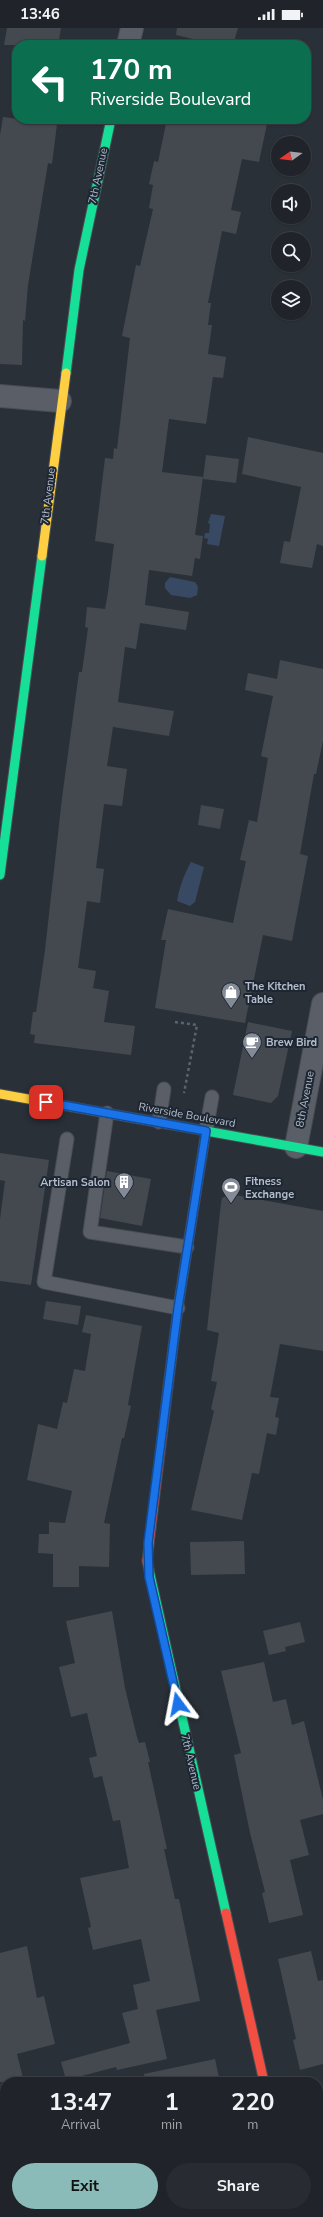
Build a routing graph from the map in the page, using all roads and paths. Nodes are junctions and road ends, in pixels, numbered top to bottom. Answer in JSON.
{"nodes":[{"id":1,"x":132,"y":28,"type":"edge"},
{"id":2,"x":129,"y":40,"type":"edge"},
{"id":3,"x":110,"y":124,"type":"edge"},
{"id":4,"x":0,"y":396,"type":"edge"},
{"id":5,"x":60,"y":401,"type":"junction"},
{"id":6,"x":0,"y":874,"type":"edge"},
{"id":7,"x":323,"y":1004,"type":"edge"},
{"id":8,"x":175,"y":1022,"type":"dead end"},
{"id":9,"x":164,"y":1089,"type":"dead end"},
{"id":10,"x":184,"y":1093,"type":"dead end"},
{"id":11,"x":0,"y":1094,"type":"edge"},
{"id":12,"x":212,"y":1097,"type":"dead end"},
{"id":13,"x":107,"y":1113,"type":"junction"},
{"id":14,"x":159,"y":1122,"type":"junction"},
{"id":15,"x":206,"y":1131,"type":"junction"},
{"id":16,"x":67,"y":1140,"type":"dead end"},
{"id":17,"x":296,"y":1147,"type":"junction"},
{"id":18,"x":323,"y":1152,"type":"edge"},
{"id":19,"x":188,"y":1247,"type":"junction"},
{"id":20,"x":178,"y":1308,"type":"junction"},
{"id":21,"x":263,"y":2077,"type":"edge"}],
"edges":[{"from":1,"to":2,"type":"street"},
{"from":3,"to":5,"type":"street","name":"7th Avenue"},
{"from":4,"to":5,"type":"street"},
{"from":5,"to":6,"type":"street","name":"7th Avenue"},
{"from":7,"to":17,"type":"street","name":"8th Avenue"},
{"from":8,"to":10,"type":"path"},
{"from":9,"to":14,"type":"lane"},
{"from":11,"to":13,"type":"street","name":"Riverside Boulevard"},
{"from":12,"to":15,"type":"lane"},
{"from":13,"to":14,"type":"street","name":"Riverside Boulevard"},
{"from":13,"to":19,"type":"lane"},
{"from":14,"to":15,"type":"street","name":"Riverside Boulevard"},
{"from":15,"to":17,"type":"street","name":"Riverside Boulevard"},
{"from":15,"to":19,"type":"street","name":"7th Avenue"},
{"from":16,"to":20,"type":"lane"},
{"from":17,"to":18,"type":"street","name":"Riverside Boulevard"},
{"from":19,"to":20,"type":"street","name":"7th Avenue"},
{"from":20,"to":21,"type":"street","name":"7th Avenue"}]}
